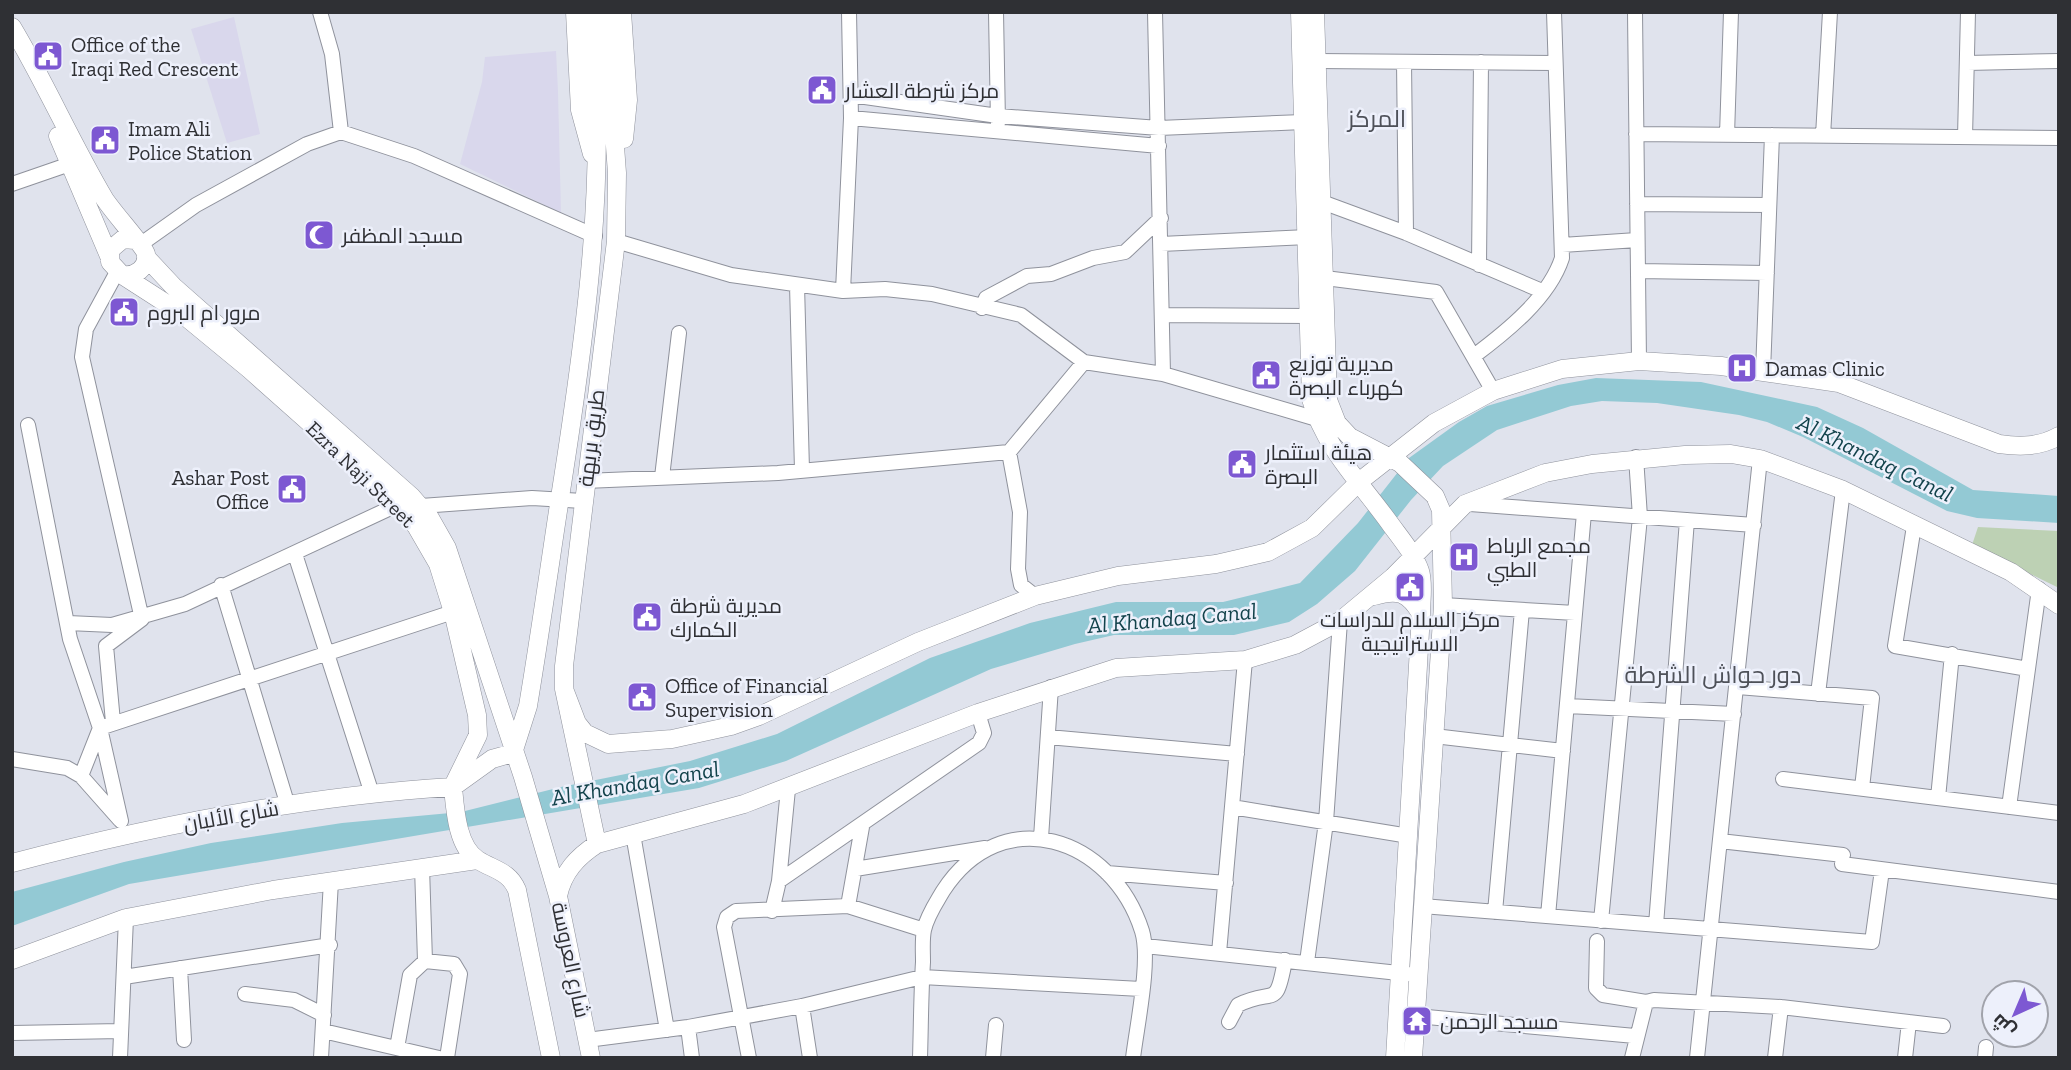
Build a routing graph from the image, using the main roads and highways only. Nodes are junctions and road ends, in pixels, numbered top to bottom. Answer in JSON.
{"nodes":[{"id":1,"x":575,"y":12,"type":"edge"},
{"id":2,"x":591,"y":12,"type":"edge"},
{"id":3,"x":605,"y":12,"type":"edge"},
{"id":4,"x":622,"y":12,"type":"edge"},
{"id":5,"x":1300,"y":12,"type":"edge"},
{"id":6,"x":1315,"y":12,"type":"edge"},
{"id":7,"x":12,"y":27,"type":"edge"},
{"id":8,"x":12,"y":49,"type":"edge"},
{"id":9,"x":606,"y":118,"type":"junction"},
{"id":10,"x":1311,"y":122,"type":"junction"},
{"id":11,"x":617,"y":173,"type":"junction"},
{"id":12,"x":597,"y":175,"type":"junction"},
{"id":13,"x":141,"y":247,"type":"junction"},
{"id":14,"x":116,"y":268,"type":"junction"},
{"id":15,"x":1320,"y":283,"type":"junction"},
{"id":16,"x":2059,"y":436,"type":"edge"},
{"id":17,"x":1395,"y":459,"type":"junction"},
{"id":18,"x":1360,"y":481,"type":"junction"},
{"id":19,"x":1442,"y":524,"type":"junction"},
{"id":20,"x":1413,"y":555,"type":"junction"},
{"id":21,"x":1367,"y":598,"type":"junction"},
{"id":22,"x":2059,"y":605,"type":"edge"},
{"id":23,"x":1421,"y":614,"type":"junction"},
{"id":24,"x":564,"y":689,"type":"junction"},
{"id":25,"x":513,"y":753,"type":"junction"},
{"id":26,"x":523,"y":777,"type":"joint"},
{"id":27,"x":453,"y":787,"type":"junction"},
{"id":28,"x":597,"y":844,"type":"junction"},
{"id":29,"x":477,"y":860,"type":"junction"},
{"id":30,"x":12,"y":863,"type":"edge"},
{"id":31,"x":558,"y":897,"type":"junction"},
{"id":32,"x":12,"y":960,"type":"edge"},
{"id":33,"x":1409,"y":974,"type":"junction"},
{"id":34,"x":589,"y":1049,"type":"edge"},
{"id":35,"x":551,"y":1058,"type":"edge"},
{"id":36,"x":1395,"y":1058,"type":"edge"},
{"id":37,"x":1413,"y":1058,"type":"edge"}],
"edges":[{"from":1,"to":12,"type":"main road"},
{"from":2,"to":9,"type":"main road"},
{"from":3,"to":9,"type":"main road"},
{"from":4,"to":11,"type":"main road"},
{"from":5,"to":10,"type":"main road"},
{"from":6,"to":10,"type":"main road"},
{"from":7,"to":13,"type":"main road","name":"Ezra Naji Street"},
{"from":8,"to":14,"type":"main road"},
{"from":9,"to":11,"type":"main road","name":"طريق بريهة"},
{"from":9,"to":12,"type":"main road","name":"طريق بريهة"},
{"from":10,"to":15,"type":"main road"},
{"from":10,"to":15,"type":"main road"},
{"from":11,"to":24,"type":"main road","name":"طريق بريهة"},
{"from":12,"to":25,"type":"main road","name":"طريق بريهة"},
{"from":13,"to":14,"type":"main road"},
{"from":13,"to":14,"type":"main road"},
{"from":13,"to":25,"type":"main road","name":"Ezra Naji Street"},
{"from":14,"to":27,"type":"main road","name":"Ezra Naji Street"},
{"from":15,"to":17,"type":"main road"},
{"from":15,"to":18,"type":"main road"},
{"from":16,"to":17,"type":"main road"},
{"from":17,"to":18,"type":"main road"},
{"from":17,"to":19,"type":"main road"},
{"from":18,"to":20,"type":"main road"},
{"from":18,"to":24,"type":"main road"},
{"from":19,"to":20,"type":"main road"},
{"from":19,"to":22,"type":"main road"},
{"from":19,"to":33,"type":"main road"},
{"from":20,"to":21,"type":"main road"},
{"from":20,"to":23,"type":"main road"},
{"from":21,"to":23,"type":"main road"},
{"from":21,"to":28,"type":"main road"},
{"from":23,"to":33,"type":"main road"},
{"from":24,"to":28,"type":"main road","name":"طريق بريهة"},
{"from":25,"to":26,"type":"main road","name":"Ezra Naji Street"},
{"from":25,"to":27,"type":"main road"},
{"from":26,"to":31,"type":"main road","name":"شارع العروسة"},
{"from":27,"to":29,"type":"main road"},
{"from":27,"to":30,"type":"main road","name":"شارع الألبان"},
{"from":28,"to":31,"type":"main road"},
{"from":29,"to":32,"type":"main road"},
{"from":29,"to":35,"type":"main road","name":"شارع العروسة"},
{"from":31,"to":34,"type":"main road","name":"شارع العروسة"},
{"from":33,"to":36,"type":"main road"},
{"from":33,"to":37,"type":"main road"}]}
